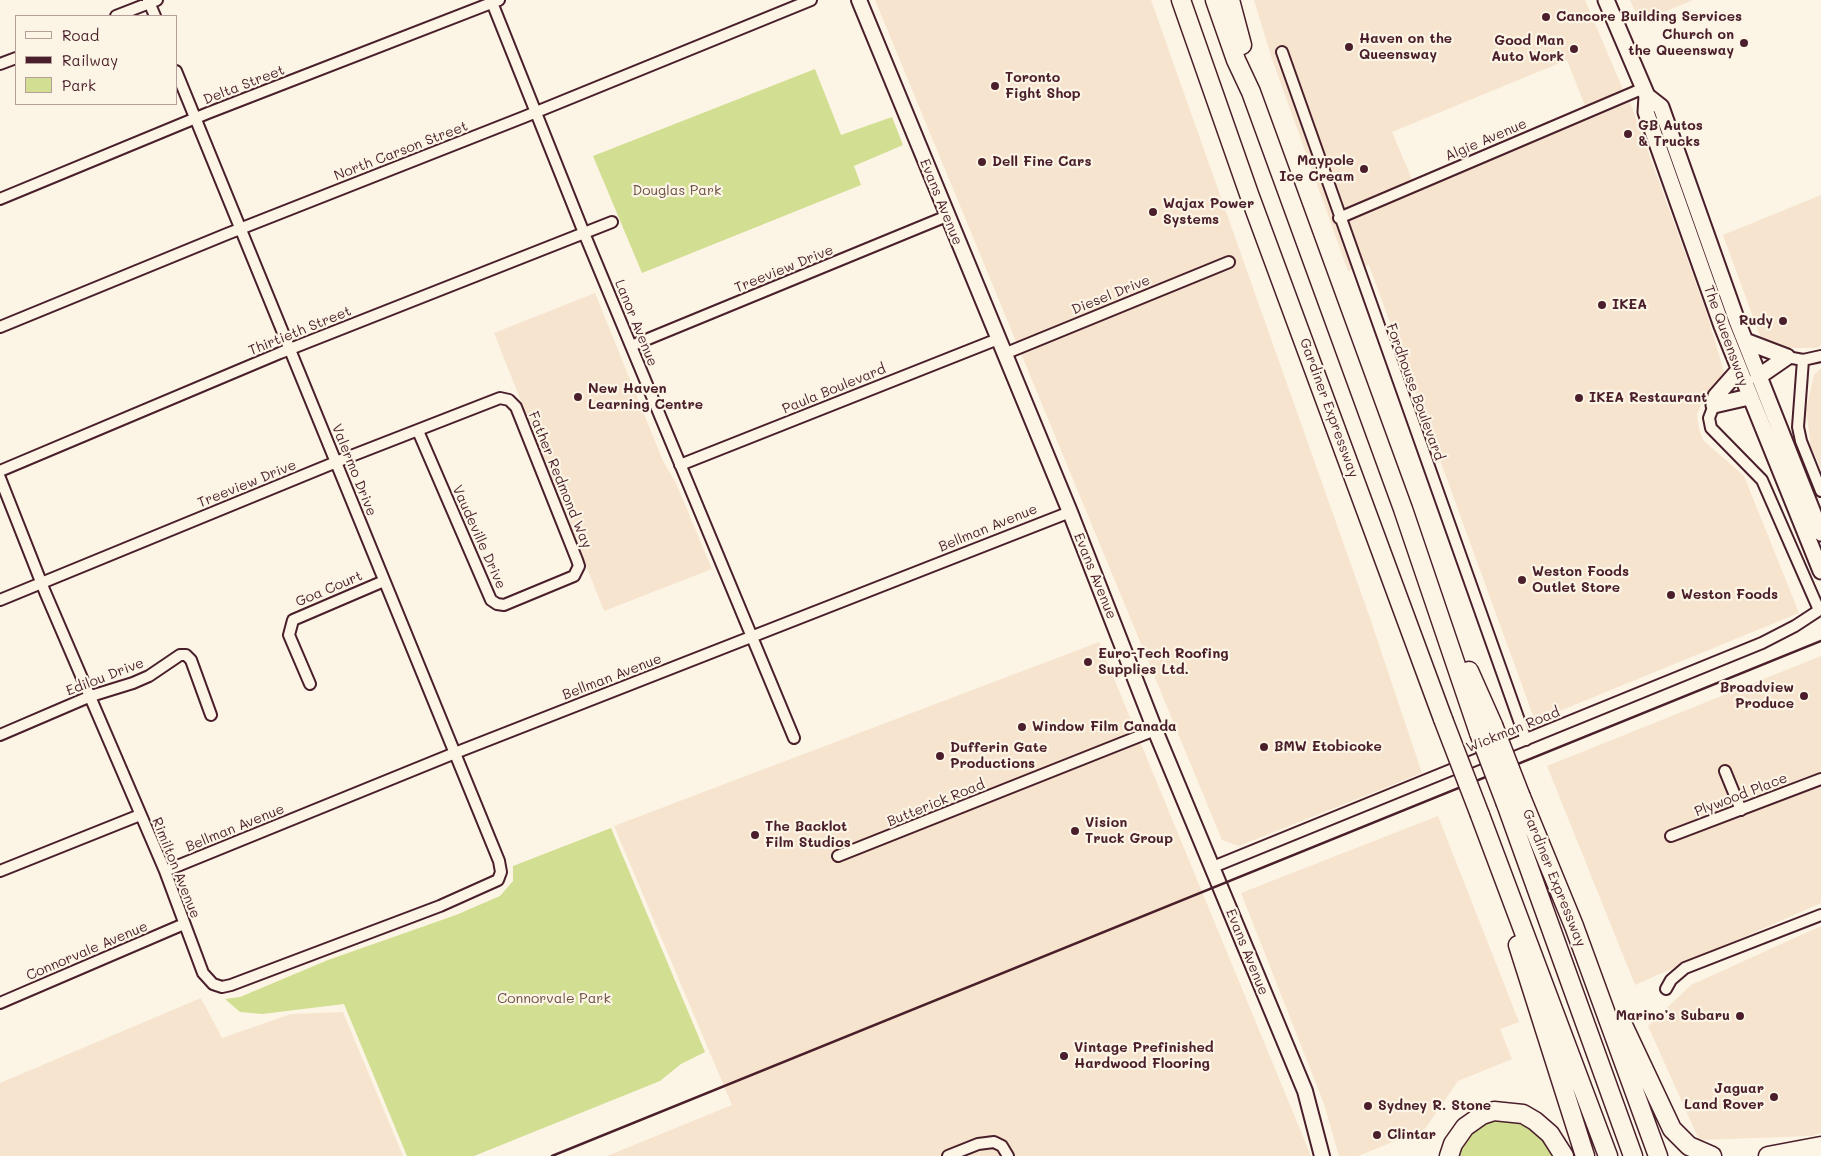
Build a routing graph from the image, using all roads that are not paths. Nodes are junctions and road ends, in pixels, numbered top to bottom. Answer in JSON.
{"nodes":[{"id":1,"x":811,"y":0,"type":"edge"},
{"id":2,"x":859,"y":0,"type":"edge"},
{"id":3,"x":1180,"y":0,"type":"edge"},
{"id":4,"x":1215,"y":0,"type":"edge"},
{"id":5,"x":1230,"y":0,"type":"edge"},
{"id":6,"x":1606,"y":0,"type":"edge"},
{"id":7,"x":152,"y":1,"type":"edge"},
{"id":8,"x":494,"y":1,"type":"edge"},
{"id":9,"x":118,"y":15,"type":"edge"},
{"id":10,"x":155,"y":15,"type":"edge"},
{"id":11,"x":1282,"y":52,"type":"dead end"},
{"id":12,"x":15,"y":58,"type":"edge"},
{"id":13,"x":0,"y":64,"type":"edge"},
{"id":14,"x":178,"y":76,"type":"edge"},
{"id":15,"x":1251,"y":92,"type":"junction"},
{"id":16,"x":1645,"y":92,"type":"junction"},
{"id":17,"x":536,"y":111,"type":"junction"},
{"id":18,"x":195,"y":119,"type":"junction"},
{"id":19,"x":0,"y":198,"type":"edge"},
{"id":20,"x":947,"y":216,"type":"junction"},
{"id":21,"x":1339,"y":218,"type":"junction"},
{"id":22,"x":612,"y":222,"type":"dead end"},
{"id":23,"x":240,"y":229,"type":"junction"},
{"id":24,"x":584,"y":233,"type":"junction"},
{"id":25,"x":1229,"y":262,"type":"dead end"},
{"id":26,"x":0,"y":327,"type":"edge"},
{"id":27,"x":998,"y":339,"type":"junction"},
{"id":28,"x":1745,"y":341,"type":"junction"},
{"id":29,"x":631,"y":346,"type":"junction"},
{"id":30,"x":290,"y":350,"type":"junction"},
{"id":31,"x":1004,"y":354,"type":"junction"},
{"id":32,"x":1821,"y":356,"type":"edge"},
{"id":33,"x":1788,"y":357,"type":"junction"},
{"id":34,"x":1803,"y":360,"type":"junction"},
{"id":35,"x":1739,"y":370,"type":"junction"},
{"id":36,"x":1758,"y":377,"type":"junction"},
{"id":37,"x":1749,"y":397,"type":"junction"},
{"id":38,"x":505,"y":398,"type":"joint"},
{"id":39,"x":1714,"y":404,"type":"junction"},
{"id":40,"x":418,"y":431,"type":"junction"},
{"id":41,"x":335,"y":462,"type":"junction"},
{"id":42,"x":680,"y":465,"type":"junction"},
{"id":43,"x":0,"y":471,"type":"edge"},
{"id":44,"x":0,"y":478,"type":"edge"},
{"id":45,"x":1821,"y":490,"type":"edge"},
{"id":46,"x":1070,"y":512,"type":"junction"},
{"id":47,"x":1804,"y":512,"type":"junction"},
{"id":48,"x":1821,"y":533,"type":"edge"},
{"id":49,"x":1821,"y":571,"type":"edge"},
{"id":50,"x":574,"y":576,"type":"joint"},
{"id":51,"x":384,"y":581,"type":"junction"},
{"id":52,"x":42,"y":583,"type":"junction"},
{"id":53,"x":0,"y":600,"type":"edge"},
{"id":54,"x":1820,"y":610,"type":"edge"},
{"id":55,"x":753,"y":637,"type":"junction"},
{"id":56,"x":310,"y":684,"type":"dead end"},
{"id":57,"x":91,"y":696,"type":"junction"},
{"id":58,"x":211,"y":715,"type":"dead end"},
{"id":59,"x":1155,"y":730,"type":"junction"},
{"id":60,"x":0,"y":735,"type":"edge"},
{"id":61,"x":794,"y":738,"type":"dead end"},
{"id":62,"x":1526,"y":740,"type":"junction"},
{"id":63,"x":455,"y":753,"type":"junction"},
{"id":64,"x":1725,"y":771,"type":"dead end"},
{"id":65,"x":1821,"y":779,"type":"edge"},
{"id":66,"x":1513,"y":800,"type":"junction"},
{"id":67,"x":1741,"y":810,"type":"junction"},
{"id":68,"x":140,"y":815,"type":"junction"},
{"id":69,"x":1480,"y":815,"type":"junction"},
{"id":70,"x":1670,"y":836,"type":"dead end"},
{"id":71,"x":838,"y":856,"type":"dead end"},
{"id":72,"x":1213,"y":867,"type":"junction"},
{"id":73,"x":0,"y":871,"type":"edge"},
{"id":74,"x":164,"y":871,"type":"junction"},
{"id":75,"x":498,"y":880,"type":"joint"},
{"id":76,"x":1821,"y":915,"type":"edge"},
{"id":77,"x":184,"y":924,"type":"junction"},
{"id":78,"x":1574,"y":926,"type":"junction"},
{"id":79,"x":1666,"y":989,"type":"dead end"},
{"id":80,"x":0,"y":1003,"type":"edge"},
{"id":81,"x":1821,"y":1146,"type":"edge"},
{"id":82,"x":948,"y":1156,"type":"edge"},
{"id":83,"x":1008,"y":1156,"type":"edge"},
{"id":84,"x":1322,"y":1156,"type":"edge"},
{"id":85,"x":1449,"y":1156,"type":"edge"},
{"id":86,"x":1564,"y":1156,"type":"edge"},
{"id":87,"x":1585,"y":1156,"type":"edge"},
{"id":88,"x":1608,"y":1156,"type":"edge"},
{"id":89,"x":1633,"y":1156,"type":"edge"},
{"id":90,"x":1658,"y":1156,"type":"edge"},
{"id":91,"x":1712,"y":1156,"type":"edge"},
{"id":92,"x":1768,"y":1156,"type":"edge"}],
"edges":[{"from":1,"to":17,"type":"street","name":"North Carson Street"},
{"from":2,"to":20,"type":"main road","name":"Evans Avenue"},
{"from":3,"to":69,"type":"highway","name":"Gardiner Expressway","bridge":true},
{"from":4,"to":15,"type":"highway","name":"Gardiner Expressway"},
{"from":5,"to":15,"type":"highway"},
{"from":6,"to":16,"type":"main road","name":"The Queensway"},
{"from":7,"to":9,"type":"street"},
{"from":7,"to":10,"type":"street"},
{"from":8,"to":17,"type":"street","name":"Lanor Avenue"},
{"from":8,"to":18,"type":"street","name":"Delta Street"},
{"from":11,"to":21,"type":"street","name":"Fordhouse Boulevard"},
{"from":12,"to":13,"type":"street"},
{"from":14,"to":18,"type":"street","name":"Valermo Drive"},
{"from":15,"to":66,"type":"highway","name":"Gardiner Expressway","bridge":true},
{"from":16,"to":21,"type":"street","name":"Algie Avenue"},
{"from":16,"to":28,"type":"main road","name":"The Queensway"},
{"from":16,"to":35,"type":"main road","name":"The Queensway"},
{"from":17,"to":23,"type":"street","name":"North Carson Street"},
{"from":17,"to":24,"type":"street","name":"Lanor Avenue"},
{"from":18,"to":19,"type":"street","name":"Delta Street"},
{"from":18,"to":23,"type":"street","name":"Valermo Drive"},
{"from":20,"to":27,"type":"main road","name":"Evans Avenue"},
{"from":20,"to":29,"type":"street","name":"Treeview Drive"},
{"from":21,"to":62,"type":"street","name":"Fordhouse Boulevard"},
{"from":22,"to":24,"type":"street","name":"Thirtieth Street"},
{"from":23,"to":26,"type":"street","name":"North Carson Street"},
{"from":23,"to":30,"type":"street","name":"Valermo Drive"},
{"from":24,"to":29,"type":"street","name":"Lanor Avenue"},
{"from":24,"to":30,"type":"street","name":"Thirtieth Street"},
{"from":25,"to":31,"type":"street","name":"Diesel Drive"},
{"from":27,"to":31,"type":"main road","name":"Evans Avenue"},
{"from":27,"to":42,"type":"street","name":"Paula Boulevard"},
{"from":28,"to":33,"type":"main road"},
{"from":28,"to":36,"type":"main road","name":"The Queensway"},
{"from":29,"to":42,"type":"street","name":"Lanor Avenue"},
{"from":30,"to":41,"type":"street","name":"Valermo Drive"},
{"from":30,"to":43,"type":"street","name":"Thirtieth Street"},
{"from":31,"to":46,"type":"main road","name":"Evans Avenue"},
{"from":32,"to":34,"type":"street"},
{"from":33,"to":34,"type":"street"},
{"from":33,"to":36,"type":"main road"},
{"from":34,"to":45,"type":"street"},
{"from":35,"to":37,"type":"main road","name":"The Queensway"},
{"from":35,"to":39,"type":"main road"},
{"from":36,"to":47,"type":"main road","name":"The Queensway"},
{"from":37,"to":39,"type":"main road"},
{"from":37,"to":47,"type":"main road","name":"The Queensway"},
{"from":38,"to":40,"type":"street","name":"Treeview Drive"},
{"from":38,"to":50,"type":"street","name":"Father Redmond Way"},
{"from":39,"to":54,"type":"street","name":"Wickman Road"},
{"from":40,"to":41,"type":"street","name":"Treeview Drive"},
{"from":40,"to":50,"type":"street","name":"Vaudeville Drive"},
{"from":41,"to":51,"type":"street","name":"Valermo Drive"},
{"from":41,"to":52,"type":"street","name":"Treeview Drive"},
{"from":42,"to":55,"type":"street","name":"Lanor Avenue"},
{"from":44,"to":52,"type":"street","name":"Rimilton Avenue"},
{"from":46,"to":55,"type":"street","name":"Bellman Avenue"},
{"from":46,"to":59,"type":"main road","name":"Evans Avenue"},
{"from":47,"to":48,"type":"main road","name":"The Queensway"},
{"from":47,"to":49,"type":"main road","name":"The Queensway"},
{"from":51,"to":56,"type":"street","name":"Goa Court"},
{"from":51,"to":63,"type":"street","name":"Valermo Drive"},
{"from":52,"to":53,"type":"street","name":"Treeview Drive"},
{"from":52,"to":57,"type":"street","name":"Rimilton Avenue"},
{"from":54,"to":62,"type":"street","name":"Wickman Road"},
{"from":55,"to":61,"type":"street","name":"Lanor Avenue"},
{"from":55,"to":63,"type":"street","name":"Bellman Avenue"},
{"from":57,"to":58,"type":"street","name":"Edilou Drive"},
{"from":57,"to":60,"type":"street","name":"Edilou Drive"},
{"from":57,"to":68,"type":"street","name":"Rimilton Avenue"},
{"from":59,"to":71,"type":"street","name":"Butterick Road"},
{"from":59,"to":72,"type":"main road","name":"Evans Avenue"},
{"from":62,"to":72,"type":"street","name":"Wickman Road"},
{"from":63,"to":74,"type":"street","name":"Bellman Avenue"},
{"from":63,"to":75,"type":"street","name":"Valermo Drive"},
{"from":64,"to":67,"type":"street"},
{"from":65,"to":67,"type":"street","name":"Plywood Place"},
{"from":66,"to":78,"type":"highway","name":"Gardiner Expressway"},
{"from":66,"to":89,"type":"highway","name":"Gardiner Expressway"},
{"from":67,"to":70,"type":"street","name":"Plywood Place"},
{"from":68,"to":73,"type":"street"},
{"from":68,"to":74,"type":"street","name":"Rimilton Avenue"},
{"from":69,"to":87,"type":"highway","name":"Gardiner Expressway"},
{"from":69,"to":88,"type":"highway","name":"Gardiner Expressway"},
{"from":72,"to":84,"type":"main road","name":"Evans Avenue"},
{"from":74,"to":77,"type":"street","name":"Rimilton Avenue"},
{"from":75,"to":77,"type":"street","name":"Rimilton Avenue"},
{"from":76,"to":79,"type":"street"},
{"from":77,"to":80,"type":"street","name":"Connorvale Avenue"},
{"from":78,"to":90,"type":"highway","name":"Gardiner Expressway"},
{"from":78,"to":91,"type":"highway"},
{"from":81,"to":92,"type":"highway"},
{"from":82,"to":83,"type":"street"},
{"from":85,"to":86,"type":"highway"}]}
